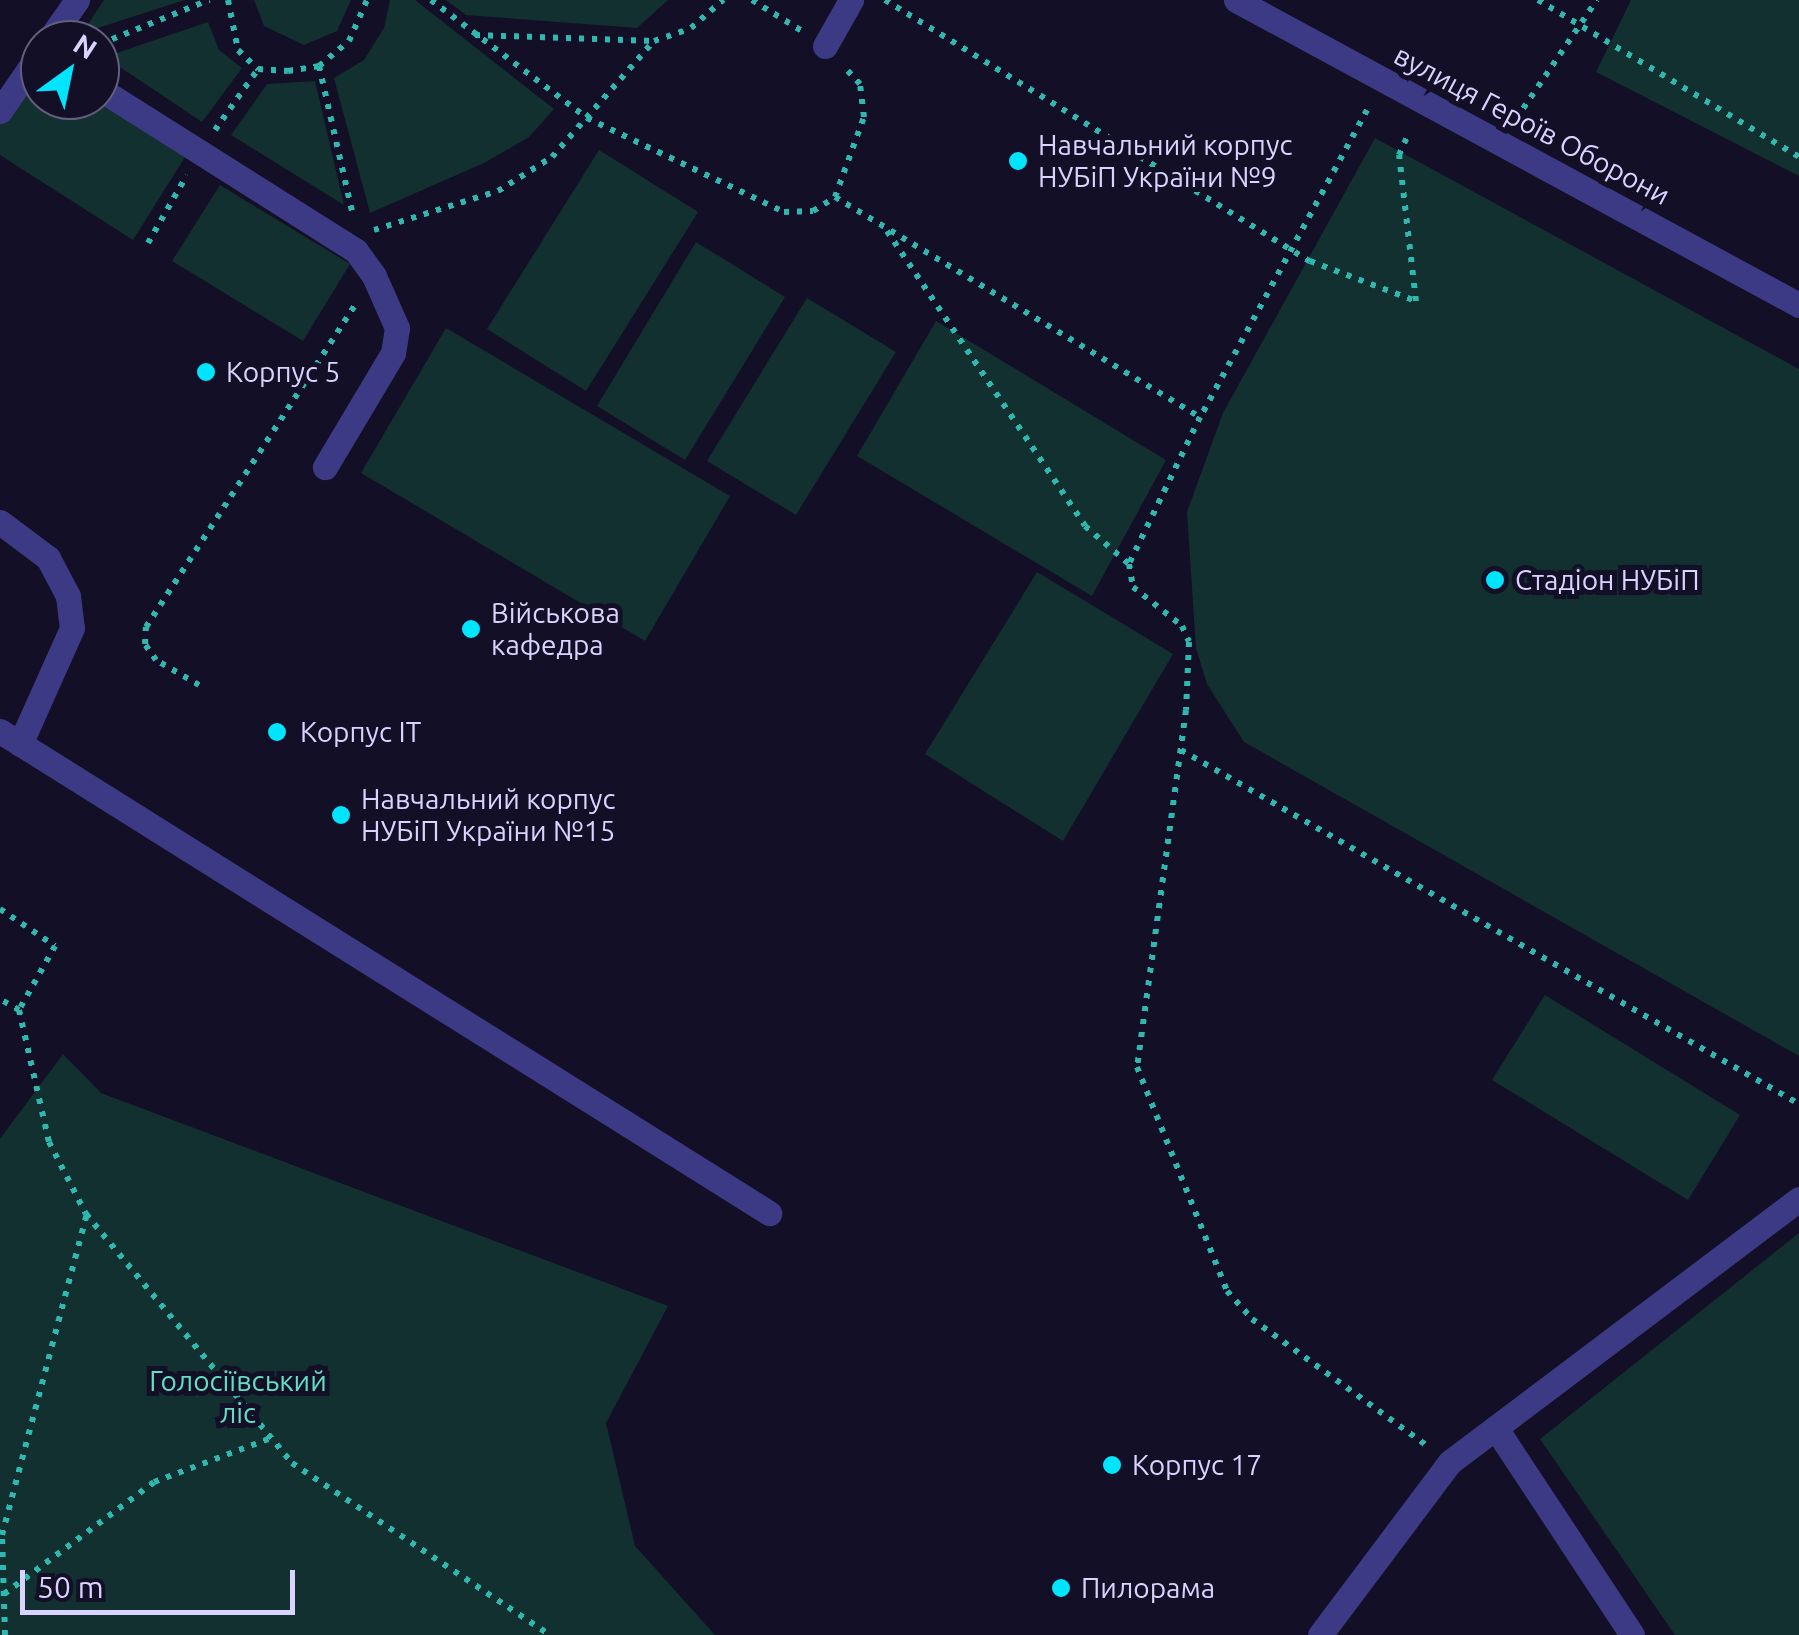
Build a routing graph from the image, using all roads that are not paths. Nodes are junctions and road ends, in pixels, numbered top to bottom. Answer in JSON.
{"nodes":[{"id":1,"x":851,"y":0,"type":"edge"},
{"id":2,"x":1236,"y":0,"type":"edge"},
{"id":3,"x":825,"y":46,"type":"road end"},
{"id":4,"x":20,"y":83,"type":"edge"},
{"id":5,"x":120,"y":101,"type":"edge"},
{"id":6,"x":0,"y":112,"type":"edge"},
{"id":7,"x":1799,"y":304,"type":"edge"},
{"id":8,"x":325,"y":467,"type":"dead end"},
{"id":9,"x":0,"y":522,"type":"edge"},
{"id":10,"x":10,"y":738,"type":"edge"},
{"id":11,"x":1799,"y":1200,"type":"edge"},
{"id":12,"x":769,"y":1213,"type":"dead end"},
{"id":13,"x":1497,"y":1430,"type":"junction"},
{"id":14,"x":1320,"y":1635,"type":"edge"},
{"id":15,"x":1632,"y":1635,"type":"edge"}],
"edges":[{"from":1,"to":3,"type":"street"},
{"from":2,"to":7,"type":"street","name":"вулиця Героїв Оборони"},
{"from":4,"to":6,"type":"street"},
{"from":5,"to":8,"type":"street"},
{"from":9,"to":10,"type":"street"},
{"from":10,"to":12,"type":"street"},
{"from":11,"to":13,"type":"street"},
{"from":13,"to":14,"type":"street"},
{"from":13,"to":15,"type":"street"}]}
